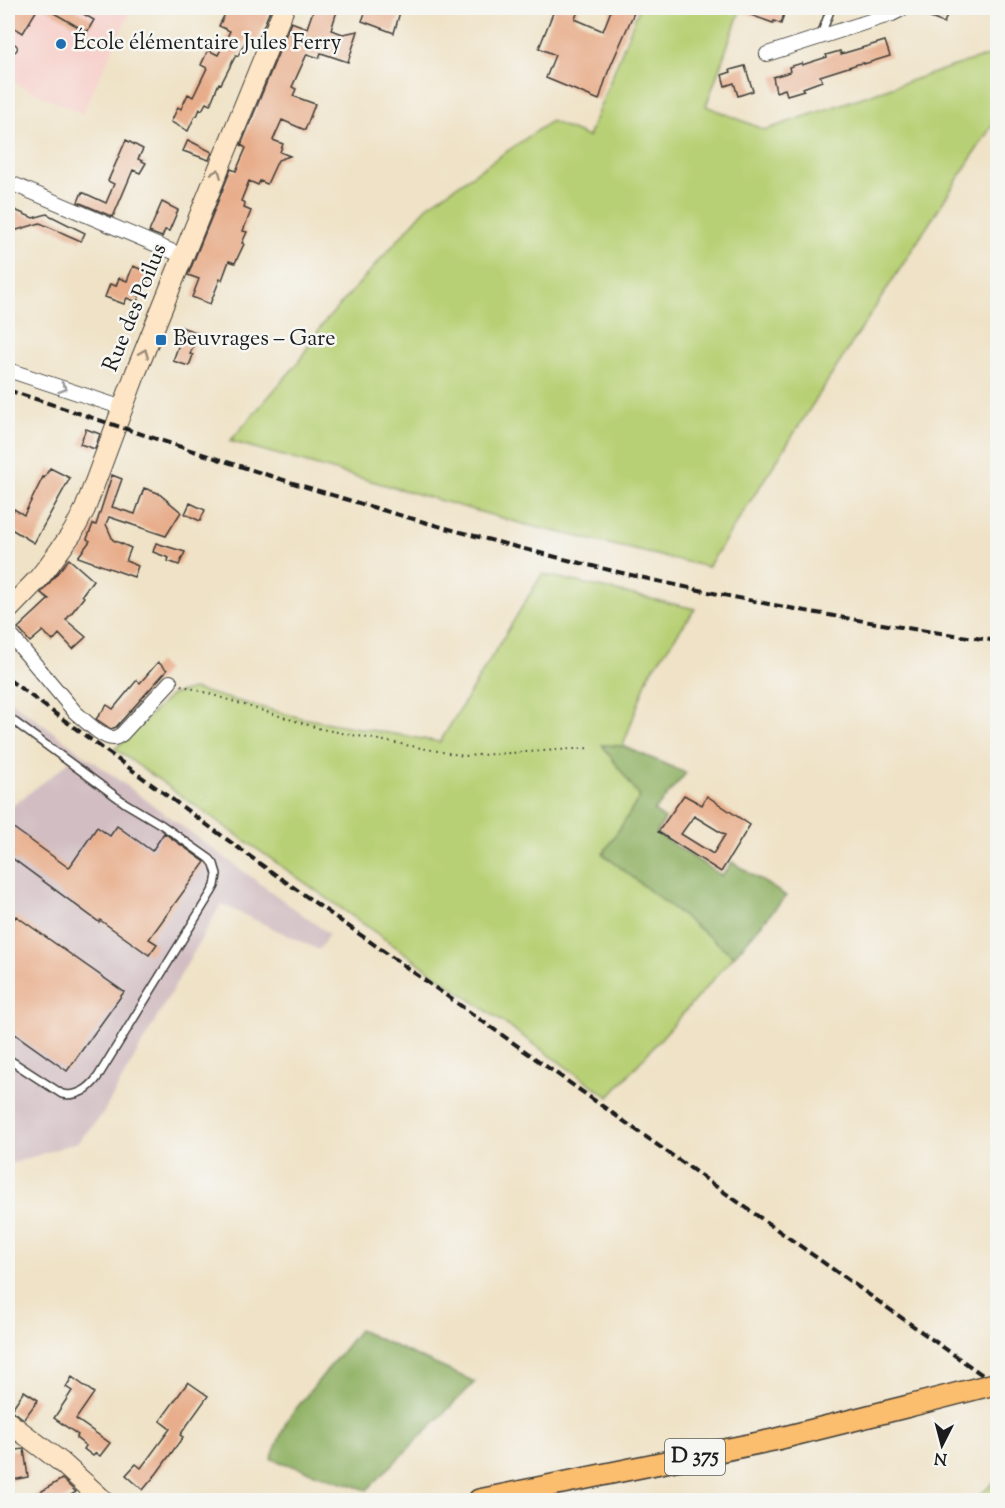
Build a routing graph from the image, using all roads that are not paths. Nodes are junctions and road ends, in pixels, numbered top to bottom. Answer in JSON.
{"nodes":[{"id":1,"x":284,"y":8,"type":"edge"},
{"id":2,"x":831,"y":8,"type":"edge"},
{"id":3,"x":904,"y":8,"type":"edge"},
{"id":4,"x":820,"y":38,"type":"junction"},
{"id":5,"x":767,"y":54,"type":"dead end"},
{"id":6,"x":8,"y":182,"type":"edge"},
{"id":7,"x":183,"y":256,"type":"junction"},
{"id":8,"x":8,"y":370,"type":"edge"},
{"id":9,"x":123,"y":408,"type":"junction"},
{"id":10,"x":10,"y":602,"type":"edge"},
{"id":11,"x":8,"y":632,"type":"edge"},
{"id":12,"x":170,"y":682,"type":"road end"},
{"id":13,"x":8,"y":717,"type":"edge"},
{"id":14,"x":8,"y":1059,"type":"edge"},
{"id":15,"x":998,"y":1383,"type":"edge"},
{"id":16,"x":8,"y":1422,"type":"edge"},
{"id":17,"x":103,"y":1500,"type":"edge"},
{"id":18,"x":479,"y":1500,"type":"edge"}],
"edges":[{"from":7,"to":1,"type":"street","name":"Rue des Poilus","one_way":true},
{"from":2,"to":4,"type":"lane"},
{"from":3,"to":4,"type":"street"},
{"from":4,"to":5,"type":"street"},
{"from":6,"to":7,"type":"street"},
{"from":9,"to":7,"type":"street","name":"Rue des Poilus","one_way":true},
{"from":8,"to":9,"type":"street","one_way":true},
{"from":9,"to":10,"type":"street","name":"Rue des Poilus"},
{"from":11,"to":12,"type":"street"},
{"from":13,"to":14,"type":"lane"},
{"from":15,"to":18,"type":"main road","number":"D 375","bridge":true},
{"from":16,"to":17,"type":"street"}]}
